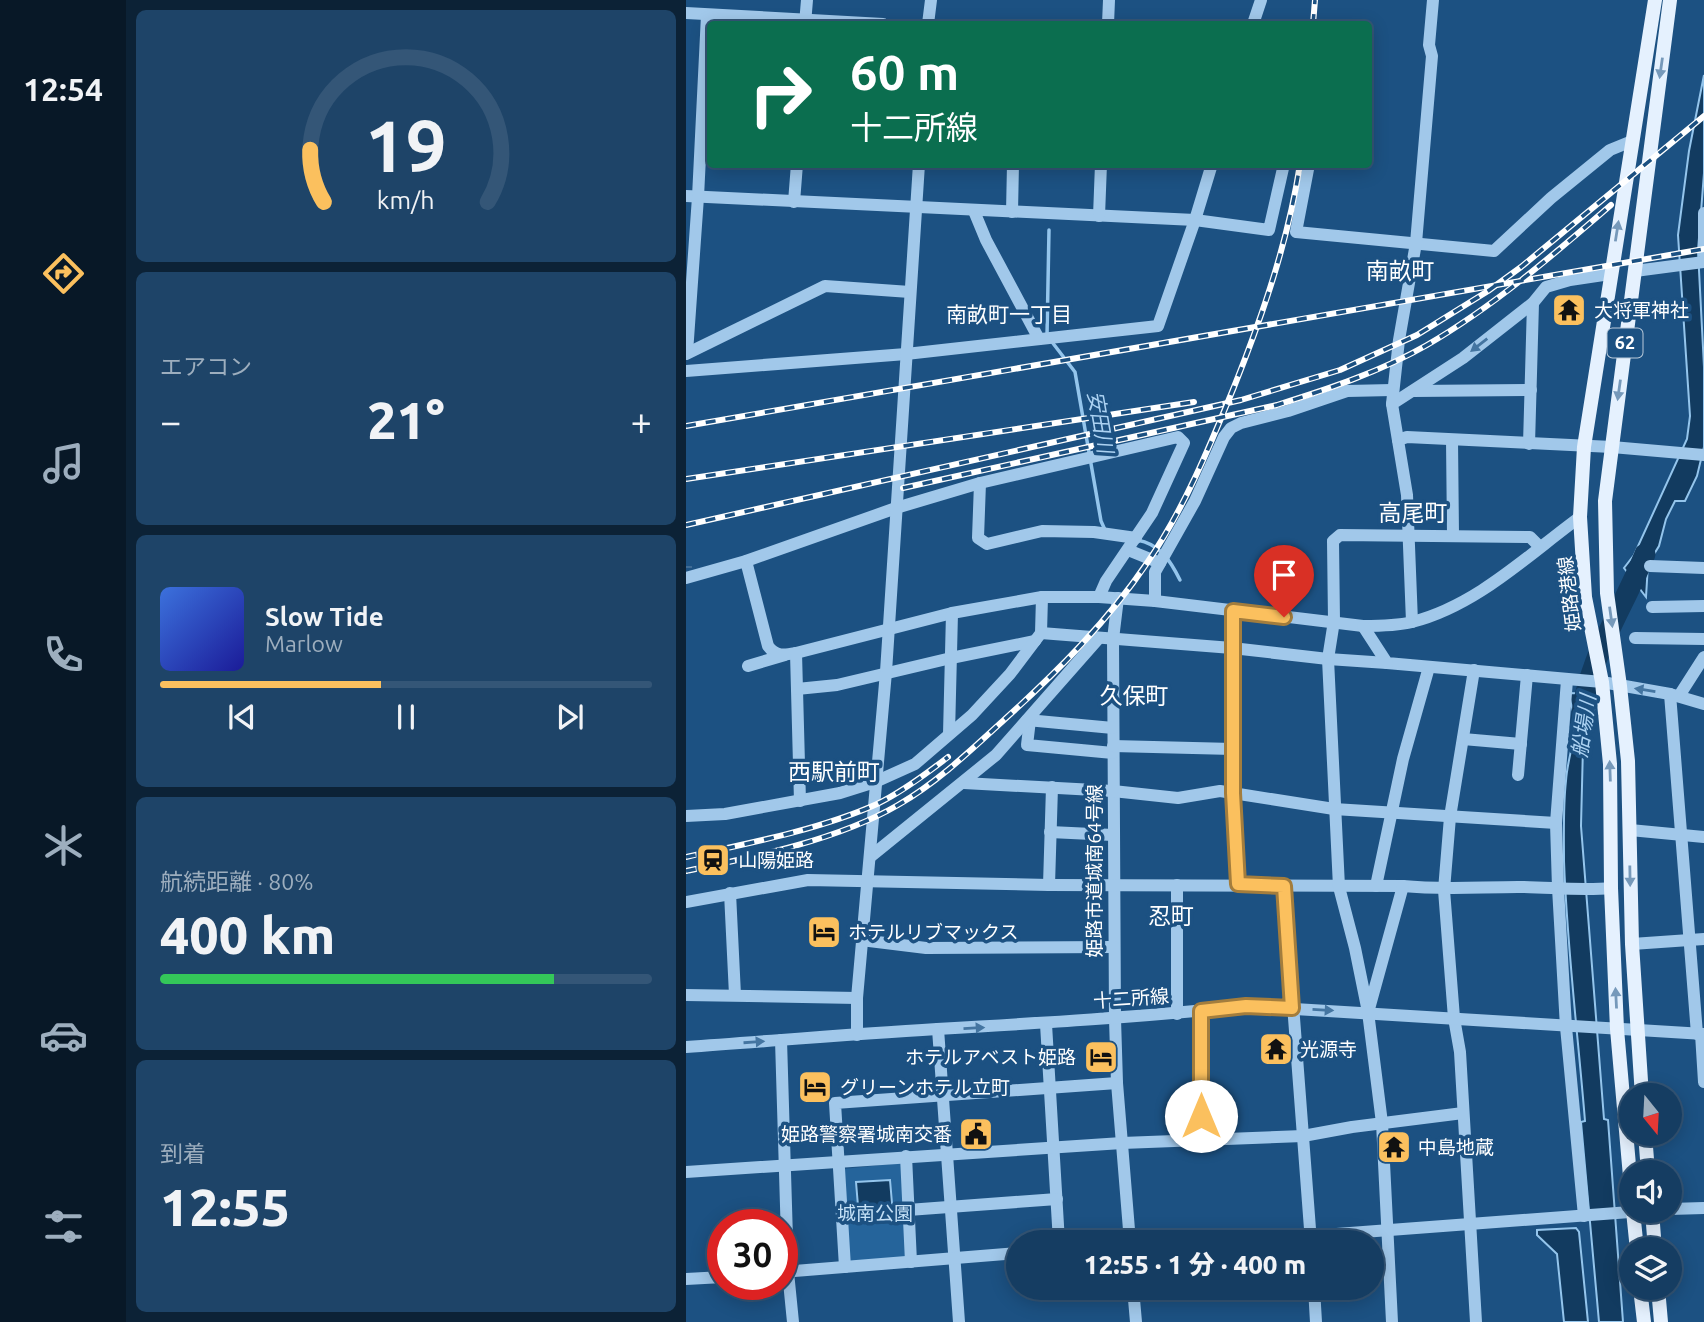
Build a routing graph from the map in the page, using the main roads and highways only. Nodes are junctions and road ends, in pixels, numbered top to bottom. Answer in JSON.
{"nodes":[{"id":1,"x":1655,"y":0,"type":"edge"},
{"id":2,"x":1670,"y":0,"type":"edge"},
{"id":3,"x":1641,"y":1083,"type":"edge"},
{"id":4,"x":1629,"y":1160,"type":"edge"},
{"id":5,"x":1641,"y":1300,"type":"edge"},
{"id":6,"x":1659,"y":1300,"type":"edge"},
{"id":7,"x":1644,"y":1322,"type":"edge"},
{"id":8,"x":1661,"y":1322,"type":"edge"}],
"edges":[{"from":4,"to":1,"type":"main road","name":"姫路港線","number":"62","one_way":true},
{"from":2,"to":3,"type":"main road","name":"姫路港線","number":"62","one_way":true},
{"from":5,"to":7,"type":"main road"},
{"from":6,"to":8,"type":"main road"}]}
